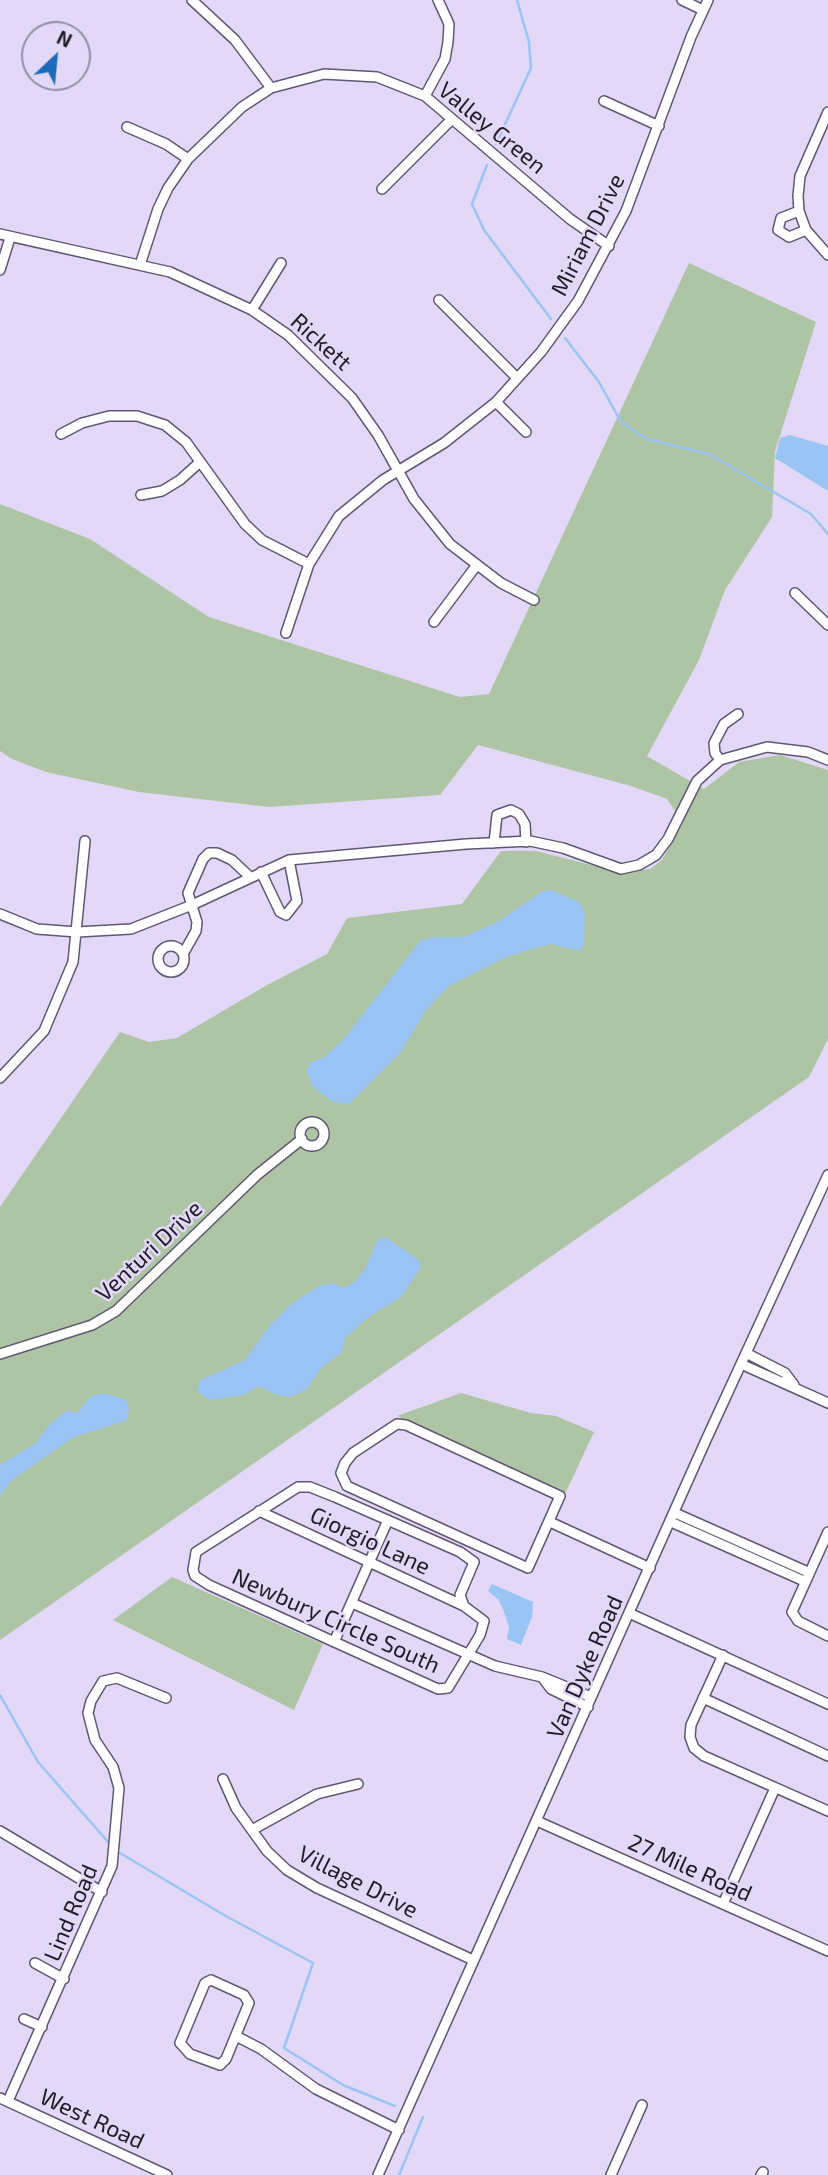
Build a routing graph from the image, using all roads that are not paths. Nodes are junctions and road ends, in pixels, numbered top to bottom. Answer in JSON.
{"nodes":[{"id":1,"x":192,"y":0,"type":"edge"},
{"id":2,"x":438,"y":0,"type":"edge"},
{"id":3,"x":682,"y":0,"type":"edge"},
{"id":4,"x":708,"y":0,"type":"edge"},
{"id":5,"x":703,"y":10,"type":"junction"},
{"id":6,"x":271,"y":88,"type":"junction"},
{"id":7,"x":425,"y":96,"type":"junction"},
{"id":8,"x":604,"y":101,"type":"dead end"},
{"id":9,"x":828,"y":112,"type":"edge"},
{"id":10,"x":452,"y":119,"type":"junction"},
{"id":11,"x":659,"y":126,"type":"junction"},
{"id":12,"x":127,"y":127,"type":"dead end"},
{"id":13,"x":823,"y":135,"type":"edge"},
{"id":14,"x":188,"y":159,"type":"junction"},
{"id":15,"x":382,"y":189,"type":"dead end"},
{"id":16,"x":799,"y":211,"type":"junction"},
{"id":17,"x":806,"y":230,"type":"junction"},
{"id":18,"x":0,"y":234,"type":"edge"},
{"id":19,"x":10,"y":238,"type":"junction"},
{"id":20,"x":609,"y":246,"type":"junction"},
{"id":21,"x":828,"y":255,"type":"edge"},
{"id":22,"x":281,"y":263,"type":"dead end"},
{"id":23,"x":140,"y":265,"type":"junction"},
{"id":24,"x":0,"y":270,"type":"edge"},
{"id":25,"x":439,"y":300,"type":"dead end"},
{"id":26,"x":252,"y":310,"type":"junction"},
{"id":27,"x":517,"y":378,"type":"junction"},
{"id":28,"x":496,"y":402,"type":"junction"},
{"id":29,"x":526,"y":432,"type":"dead end"},
{"id":30,"x":61,"y":434,"type":"dead end"},
{"id":31,"x":200,"y":462,"type":"junction"},
{"id":32,"x":399,"y":470,"type":"junction"},
{"id":33,"x":141,"y":495,"type":"dead end"},
{"id":34,"x":309,"y":564,"type":"junction"},
{"id":35,"x":476,"y":566,"type":"junction"},
{"id":36,"x":795,"y":593,"type":"dead end"},
{"id":37,"x":534,"y":600,"type":"dead end"},
{"id":38,"x":434,"y":622,"type":"dead end"},
{"id":39,"x":828,"y":625,"type":"edge"},
{"id":40,"x":286,"y":633,"type":"dead end"},
{"id":41,"x":738,"y":714,"type":"dead end"},
{"id":42,"x":720,"y":760,"type":"junction"},
{"id":43,"x":828,"y":761,"type":"edge"},
{"id":44,"x":85,"y":841,"type":"dead end"},
{"id":45,"x":526,"y":842,"type":"junction"},
{"id":46,"x":494,"y":843,"type":"junction"},
{"id":47,"x":289,"y":860,"type":"junction"},
{"id":48,"x":261,"y":872,"type":"junction"},
{"id":49,"x":249,"y":876,"type":"junction"},
{"id":50,"x":192,"y":905,"type":"junction"},
{"id":51,"x":0,"y":914,"type":"edge"},
{"id":52,"x":77,"y":932,"type":"junction"},
{"id":53,"x":183,"y":954,"type":"dead end"},
{"id":54,"x":0,"y":1078,"type":"edge"},
{"id":55,"x":302,"y":1139,"type":"dead end"},
{"id":56,"x":827,"y":1181,"type":"edge"},
{"id":57,"x":746,"y":1353,"type":"junction"},
{"id":58,"x":0,"y":1354,"type":"edge"},
{"id":59,"x":741,"y":1364,"type":"junction"},
{"id":60,"x":794,"y":1385,"type":"junction"},
{"id":61,"x":828,"y":1403,"type":"edge"},
{"id":62,"x":259,"y":1511,"type":"junction"},
{"id":63,"x":673,"y":1517,"type":"junction"},
{"id":64,"x":388,"y":1520,"type":"junction"},
{"id":65,"x":550,"y":1522,"type":"junction"},
{"id":66,"x":828,"y":1532,"type":"edge"},
{"id":67,"x":481,"y":1547,"type":"junction"},
{"id":68,"x":369,"y":1562,"type":"junction"},
{"id":69,"x":474,"y":1562,"type":"junction"},
{"id":70,"x":650,"y":1568,"type":"junction"},
{"id":71,"x":806,"y":1577,"type":"junction"},
{"id":72,"x":352,"y":1602,"type":"junction"},
{"id":73,"x":464,"y":1606,"type":"junction"},
{"id":74,"x":629,"y":1613,"type":"junction"},
{"id":75,"x":828,"y":1636,"type":"edge"},
{"id":76,"x":334,"y":1642,"type":"junction"},
{"id":77,"x":469,"y":1655,"type":"junction"},
{"id":78,"x":723,"y":1655,"type":"junction"},
{"id":79,"x":542,"y":1677,"type":"junction"},
{"id":80,"x":591,"y":1696,"type":"junction"},
{"id":81,"x":166,"y":1698,"type":"dead end"},
{"id":82,"x":703,"y":1698,"type":"junction"},
{"id":83,"x":828,"y":1704,"type":"edge"},
{"id":84,"x":588,"y":1707,"type":"junction"},
{"id":85,"x":828,"y":1755,"type":"edge"},
{"id":86,"x":223,"y":1779,"type":"dead end"},
{"id":87,"x":358,"y":1784,"type":"dead end"},
{"id":88,"x":775,"y":1788,"type":"junction"},
{"id":89,"x":828,"y":1811,"type":"edge"},
{"id":90,"x":537,"y":1821,"type":"junction"},
{"id":91,"x":252,"y":1830,"type":"junction"},
{"id":92,"x":0,"y":1832,"type":"edge"},
{"id":93,"x":103,"y":1892,"type":"junction"},
{"id":94,"x":723,"y":1904,"type":"junction"},
{"id":95,"x":828,"y":1951,"type":"edge"},
{"id":96,"x":473,"y":1960,"type":"junction"},
{"id":97,"x":35,"y":1963,"type":"dead end"},
{"id":98,"x":64,"y":1979,"type":"junction"},
{"id":99,"x":24,"y":2019,"type":"dead end"},
{"id":100,"x":42,"y":2027,"type":"junction"},
{"id":101,"x":236,"y":2036,"type":"junction"},
{"id":102,"x":4,"y":2099,"type":"edge"},
{"id":103,"x":642,"y":2105,"type":"dead end"},
{"id":104,"x":399,"y":2130,"type":"junction"},
{"id":105,"x":167,"y":2175,"type":"edge"},
{"id":106,"x":378,"y":2175,"type":"edge"},
{"id":107,"x":611,"y":2175,"type":"edge"}],
"edges":[{"from":1,"to":6,"type":"street"},
{"from":2,"to":7,"type":"street"},
{"from":3,"to":5,"type":"street"},
{"from":4,"to":5,"type":"street","name":"Miriam Drive"},
{"from":5,"to":11,"type":"street","name":"Miriam Drive"},
{"from":6,"to":7,"type":"street","name":"Valley Green"},
{"from":6,"to":14,"type":"street","name":"Valley Green"},
{"from":7,"to":10,"type":"street","name":"Valley Green"},
{"from":8,"to":11,"type":"street"},
{"from":9,"to":13,"type":"street"},
{"from":10,"to":15,"type":"street"},
{"from":10,"to":20,"type":"street","name":"Valley Green"},
{"from":11,"to":20,"type":"street","name":"Miriam Drive"},
{"from":12,"to":14,"type":"street"},
{"from":13,"to":16,"type":"street"},
{"from":14,"to":23,"type":"street","name":"Valley Green"},
{"from":16,"to":17,"type":"street"},
{"from":16,"to":17,"type":"street"},
{"from":17,"to":21,"type":"street"},
{"from":18,"to":19,"type":"street","name":"Rickett"},
{"from":19,"to":23,"type":"street","name":"Rickett"},
{"from":19,"to":24,"type":"street"},
{"from":20,"to":27,"type":"street","name":"Miriam Drive"},
{"from":22,"to":26,"type":"street"},
{"from":23,"to":26,"type":"street","name":"Rickett"},
{"from":25,"to":27,"type":"street"},
{"from":26,"to":32,"type":"street","name":"Rickett"},
{"from":27,"to":28,"type":"street","name":"Miriam Drive"},
{"from":28,"to":29,"type":"street"},
{"from":28,"to":32,"type":"street","name":"Miriam Drive"},
{"from":30,"to":31,"type":"street"},
{"from":31,"to":33,"type":"street"},
{"from":31,"to":34,"type":"street"},
{"from":32,"to":34,"type":"street","name":"Miriam Drive"},
{"from":32,"to":35,"type":"street","name":"Rickett"},
{"from":34,"to":40,"type":"street","name":"Miriam Drive"},
{"from":35,"to":37,"type":"street","name":"Rickett"},
{"from":35,"to":38,"type":"street"},
{"from":36,"to":39,"type":"street"},
{"from":41,"to":42,"type":"street"},
{"from":42,"to":43,"type":"street"},
{"from":42,"to":45,"type":"street"},
{"from":44,"to":52,"type":"street"},
{"from":45,"to":46,"type":"street"},
{"from":45,"to":46,"type":"street"},
{"from":46,"to":47,"type":"street"},
{"from":47,"to":48,"type":"street"},
{"from":47,"to":48,"type":"street"},
{"from":48,"to":49,"type":"street"},
{"from":49,"to":50,"type":"street"},
{"from":49,"to":50,"type":"street"},
{"from":50,"to":52,"type":"street"},
{"from":50,"to":53,"type":"street"},
{"from":51,"to":52,"type":"street"},
{"from":52,"to":54,"type":"street"},
{"from":55,"to":58,"type":"street","name":"Venturi Drive"},
{"from":56,"to":57,"type":"street","name":"Van Dyke Road"},
{"from":57,"to":59,"type":"street","name":"Van Dyke Road"},
{"from":57,"to":60,"type":"street"},
{"from":59,"to":60,"type":"street"},
{"from":59,"to":63,"type":"street","name":"Van Dyke Road"},
{"from":60,"to":61,"type":"street"},
{"from":62,"to":64,"type":"street"},
{"from":62,"to":68,"type":"street","name":"Giorgio Lane"},
{"from":62,"to":76,"type":"street","name":"Newbury Circle South"},
{"from":63,"to":70,"type":"street","name":"Van Dyke Road"},
{"from":63,"to":71,"type":"street"},
{"from":64,"to":68,"type":"street"},
{"from":64,"to":69,"type":"street"},
{"from":65,"to":67,"type":"street"},
{"from":65,"to":67,"type":"street"},
{"from":65,"to":70,"type":"street"},
{"from":66,"to":71,"type":"street"},
{"from":67,"to":69,"type":"street"},
{"from":68,"to":72,"type":"street"},
{"from":68,"to":73,"type":"street","name":"Giorgio Lane"},
{"from":69,"to":73,"type":"street"},
{"from":70,"to":74,"type":"street","name":"Van Dyke Road"},
{"from":71,"to":75,"type":"street"},
{"from":72,"to":76,"type":"street"},
{"from":72,"to":77,"type":"street"},
{"from":73,"to":77,"type":"street"},
{"from":74,"to":78,"type":"street"},
{"from":74,"to":80,"type":"street","name":"Van Dyke Road"},
{"from":76,"to":77,"type":"street","name":"Newbury Circle South"},
{"from":77,"to":79,"type":"street"},
{"from":78,"to":82,"type":"street"},
{"from":78,"to":83,"type":"street"},
{"from":79,"to":80,"type":"street"},
{"from":79,"to":84,"type":"street"},
{"from":80,"to":84,"type":"street","name":"Van Dyke Road"},
{"from":81,"to":93,"type":"street","name":"Lind Road"},
{"from":82,"to":85,"type":"street"},
{"from":82,"to":88,"type":"street"},
{"from":84,"to":90,"type":"street","name":"Van Dyke Road"},
{"from":86,"to":91,"type":"street","name":"Village Drive"},
{"from":87,"to":91,"type":"street"},
{"from":88,"to":89,"type":"street"},
{"from":88,"to":94,"type":"street"},
{"from":90,"to":94,"type":"street","name":"27 Mile Road"},
{"from":90,"to":96,"type":"street","name":"Van Dyke Road"},
{"from":91,"to":96,"type":"street","name":"Village Drive"},
{"from":92,"to":93,"type":"street"},
{"from":93,"to":98,"type":"street","name":"Lind Road"},
{"from":94,"to":95,"type":"street","name":"27 Mile Road"},
{"from":96,"to":104,"type":"street","name":"Van Dyke Road"},
{"from":97,"to":98,"type":"street"},
{"from":98,"to":100,"type":"street","name":"Lind Road"},
{"from":99,"to":100,"type":"street"},
{"from":100,"to":102,"type":"street","name":"Lind Road"},
{"from":101,"to":101,"type":"street"},
{"from":101,"to":104,"type":"street"},
{"from":102,"to":105,"type":"street","name":"West Road"},
{"from":103,"to":107,"type":"street"},
{"from":104,"to":106,"type":"street","name":"Van Dyke Road"}]}
